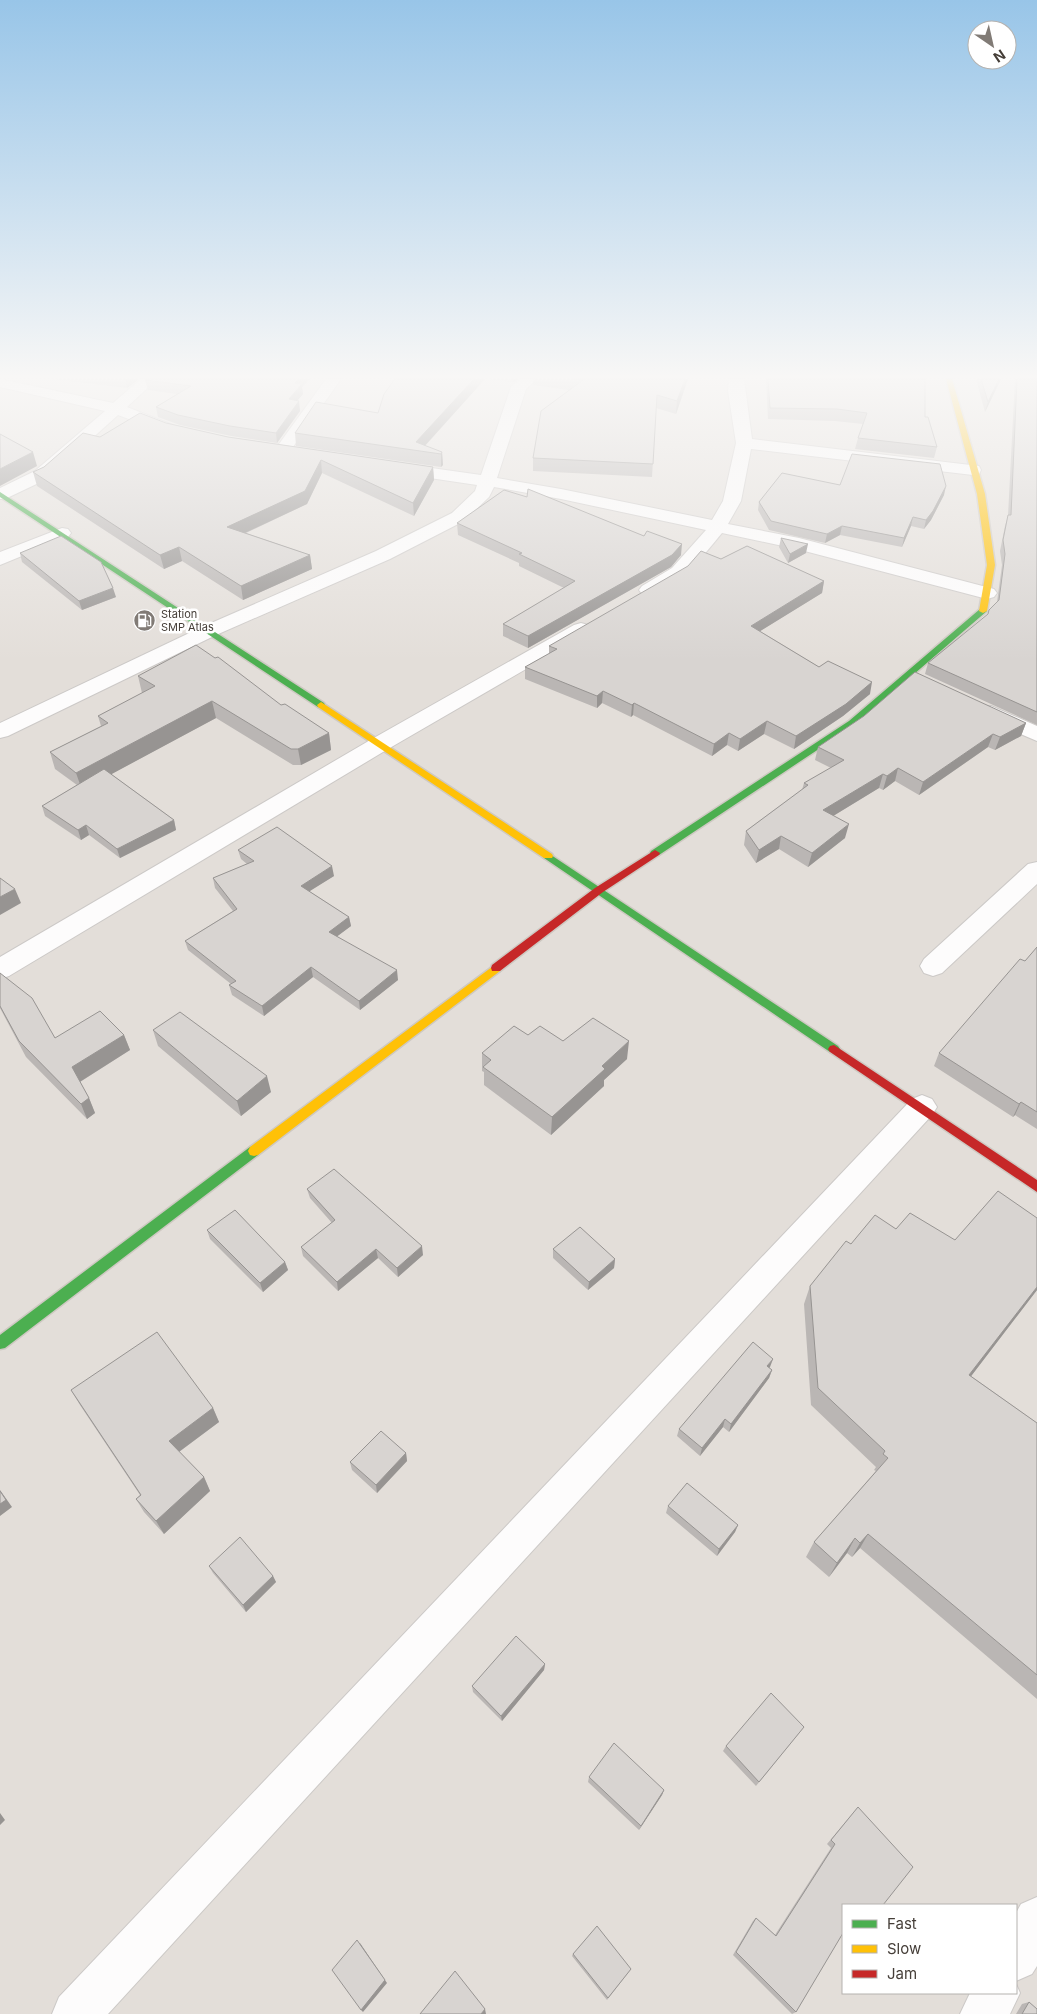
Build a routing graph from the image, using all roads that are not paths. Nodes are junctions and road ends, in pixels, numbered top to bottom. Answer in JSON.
{"nodes":[{"id":1,"x":43,"y":473,"type":"edge"},
{"id":2,"x":432,"y":473,"type":"edge"},
{"id":3,"x":490,"y":473,"type":"edge"},
{"id":4,"x":738,"y":473,"type":"edge"},
{"id":5,"x":974,"y":473,"type":"edge"},
{"id":6,"x":487,"y":481,"type":"junction"},
{"id":7,"x":0,"y":494,"type":"edge"},
{"id":8,"x":717,"y":528,"type":"junction"},
{"id":9,"x":62,"y":533,"type":"junction"},
{"id":10,"x":0,"y":559,"type":"edge"},
{"id":11,"x":986,"y":593,"type":"junction"},
{"id":12,"x":633,"y":599,"type":"edge"},
{"id":13,"x":600,"y":618,"type":"edge"},
{"id":14,"x":209,"y":631,"type":"junction"},
{"id":15,"x":969,"y":702,"type":"edge"},
{"id":16,"x":0,"y":731,"type":"edge"},
{"id":17,"x":1037,"y":734,"type":"edge"},
{"id":18,"x":380,"y":744,"type":"junction"},
{"id":19,"x":1037,"y":870,"type":"edge"},
{"id":20,"x":599,"y":890,"type":"junction"},
{"id":21,"x":933,"y":966,"type":"dead end"},
{"id":22,"x":0,"y":969,"type":"edge"},
{"id":23,"x":922,"y":1107,"type":"junction"},
{"id":24,"x":1037,"y":1187,"type":"edge"},
{"id":25,"x":0,"y":1343,"type":"edge"},
{"id":26,"x":1037,"y":1920,"type":"edge"},
{"id":27,"x":1017,"y":1956,"type":"edge"},
{"id":28,"x":995,"y":1994,"type":"edge"},
{"id":29,"x":76,"y":2014,"type":"edge"},
{"id":30,"x":984,"y":2014,"type":"edge"}],
"edges":[{"from":1,"to":7,"type":"street"},
{"from":2,"to":6,"type":"street"},
{"from":3,"to":6,"type":"street"},
{"from":4,"to":8,"type":"street"},
{"from":5,"to":11,"type":"street"},
{"from":6,"to":8,"type":"street"},
{"from":6,"to":14,"type":"street"},
{"from":7,"to":9,"type":"street"},
{"from":8,"to":11,"type":"street"},
{"from":8,"to":12,"type":"street"},
{"from":9,"to":10,"type":"street"},
{"from":9,"to":14,"type":"street"},
{"from":11,"to":20,"type":"street"},
{"from":13,"to":18,"type":"street"},
{"from":14,"to":16,"type":"street"},
{"from":14,"to":18,"type":"street"},
{"from":15,"to":17,"type":"street"},
{"from":18,"to":20,"type":"street"},
{"from":18,"to":22,"type":"street"},
{"from":19,"to":21,"type":"street"},
{"from":20,"to":23,"type":"street"},
{"from":20,"to":25,"type":"street"},
{"from":23,"to":24,"type":"street"},
{"from":23,"to":29,"type":"street"},
{"from":26,"to":27,"type":"street"},
{"from":28,"to":30,"type":"street"}]}
